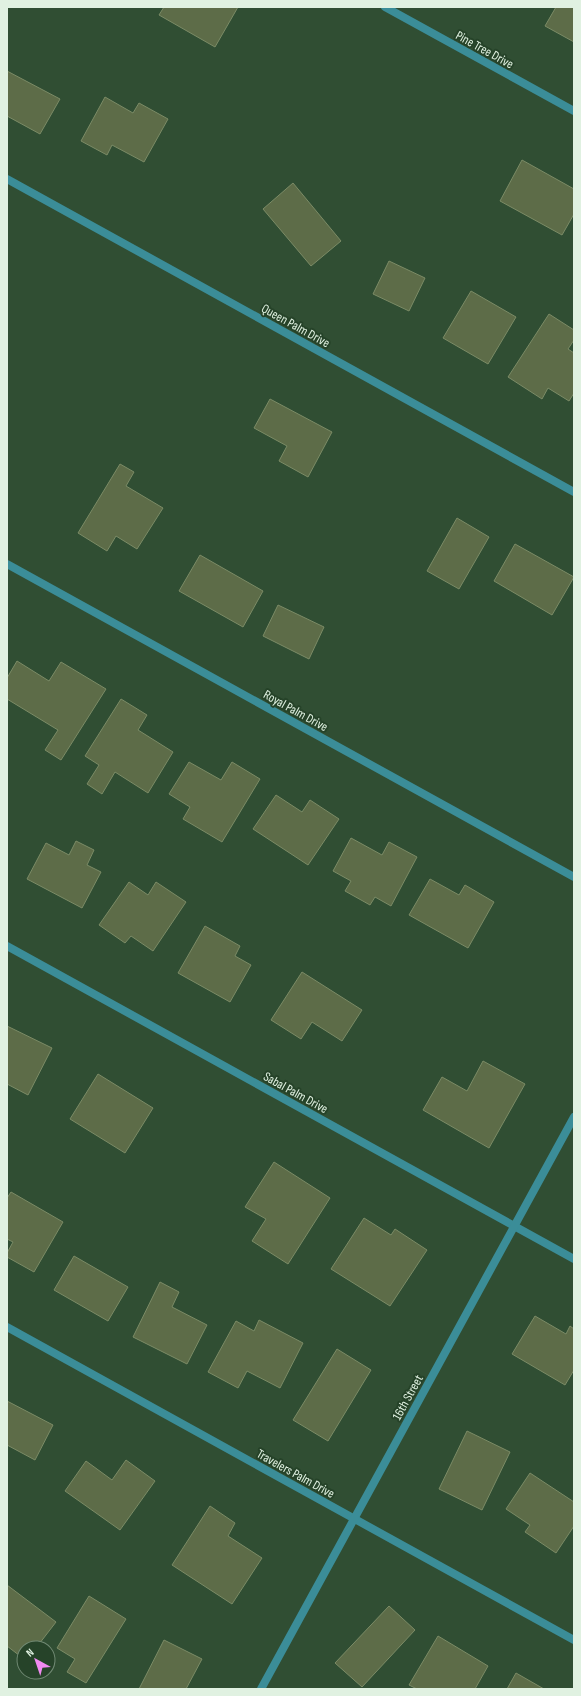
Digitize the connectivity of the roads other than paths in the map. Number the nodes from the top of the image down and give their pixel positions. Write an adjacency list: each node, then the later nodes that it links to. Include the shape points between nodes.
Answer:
1 (385, 7): 2 (street, Pine Tree Drive)
2 (574, 112)
3 (7, 179): 4 (street, Queen Palm Drive)
4 (574, 492)
5 (7, 564): 6 (street, Royal Palm Drive)
6 (574, 877)
7 (7, 946): 9 (street, Sabal Palm Drive)
8 (574, 1118): 9 (street, 16th Street)
9 (514, 1226): 10 (street, Sabal Palm Drive); 12 (street, 16th Street)
10 (574, 1259)
11 (7, 1327): 12 (street, Travelers Palm Drive)
12 (354, 1519): 13 (street, Travelers Palm Drive); 14 (street, 16th Street)
13 (574, 1640)
14 (261, 1689)

